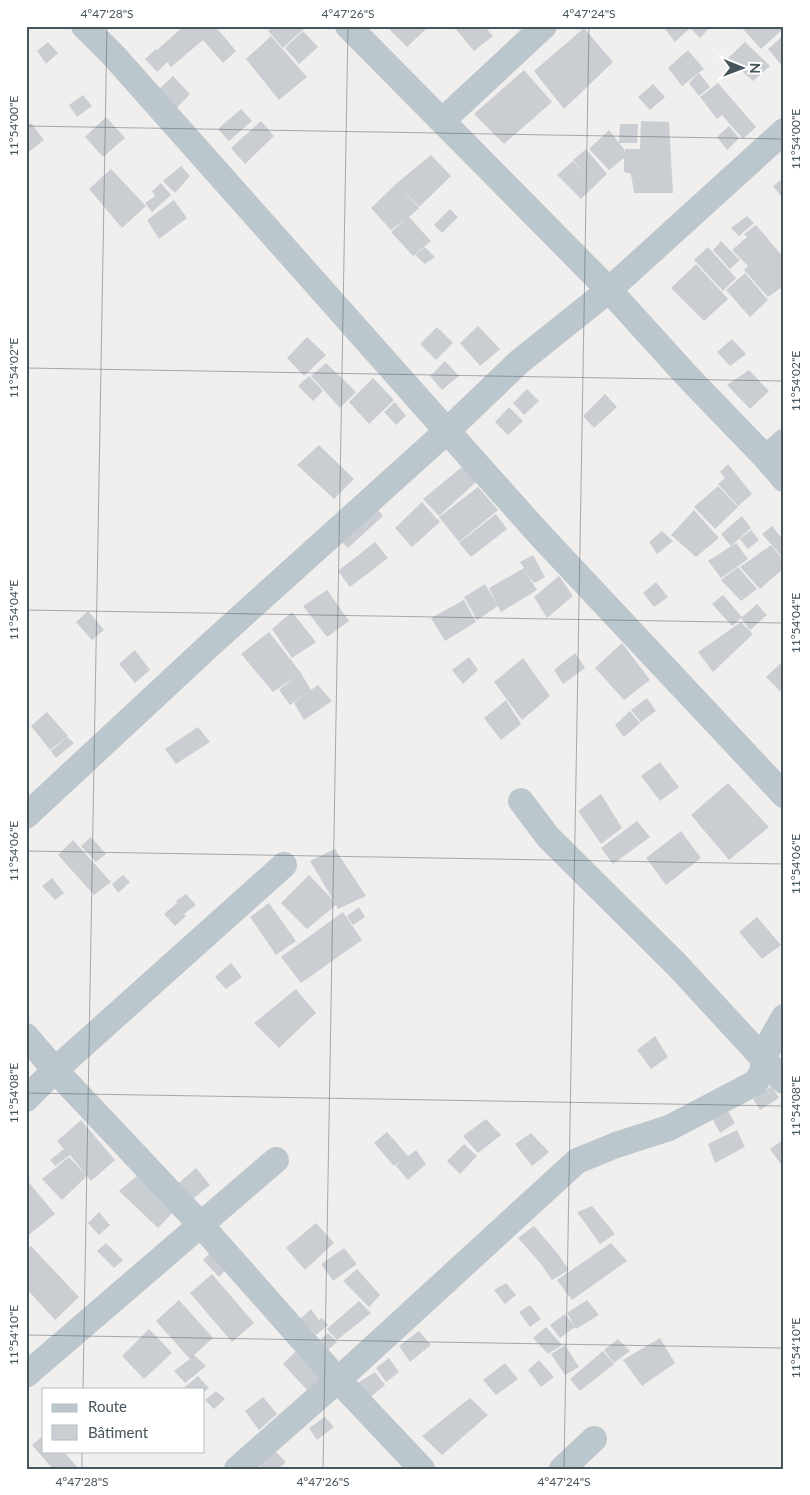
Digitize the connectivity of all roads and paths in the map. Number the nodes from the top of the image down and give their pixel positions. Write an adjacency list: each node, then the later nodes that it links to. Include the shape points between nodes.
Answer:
1 (84, 26): 7 (street)
2 (348, 26): 4 (street)
3 (544, 26): 4 (street)
4 (442, 121): 6 (street)
5 (784, 130): 6 (street)
6 (609, 290): 7 (street, via 519,362); 8 (street, via 687,376)
7 (446, 432): 10 (street); 12 (street)
8 (775, 450): 9 (street)
9 (784, 479)
10 (784, 795)
11 (521, 801): 16 (street, via 548,838 678,965)
12 (26, 816)
13 (284, 866): 17 (street)
14 (784, 1017): 16 (street)
15 (26, 1036): 17 (street)
16 (764, 1060): 18 (street); 23 (street, via 762,1073 755,1083 669,1128 577,1161)
17 (56, 1070): 19 (street); 21 (street)
18 (784, 1081)
19 (26, 1099)
20 (276, 1160): 21 (street)
21 (201, 1225): 22 (street); 23 (street)
22 (26, 1375)
23 (338, 1380): 25 (street); 26 (street)
24 (594, 1440): 27 (street)
25 (237, 1469)
26 (422, 1469)
27 (562, 1469)

